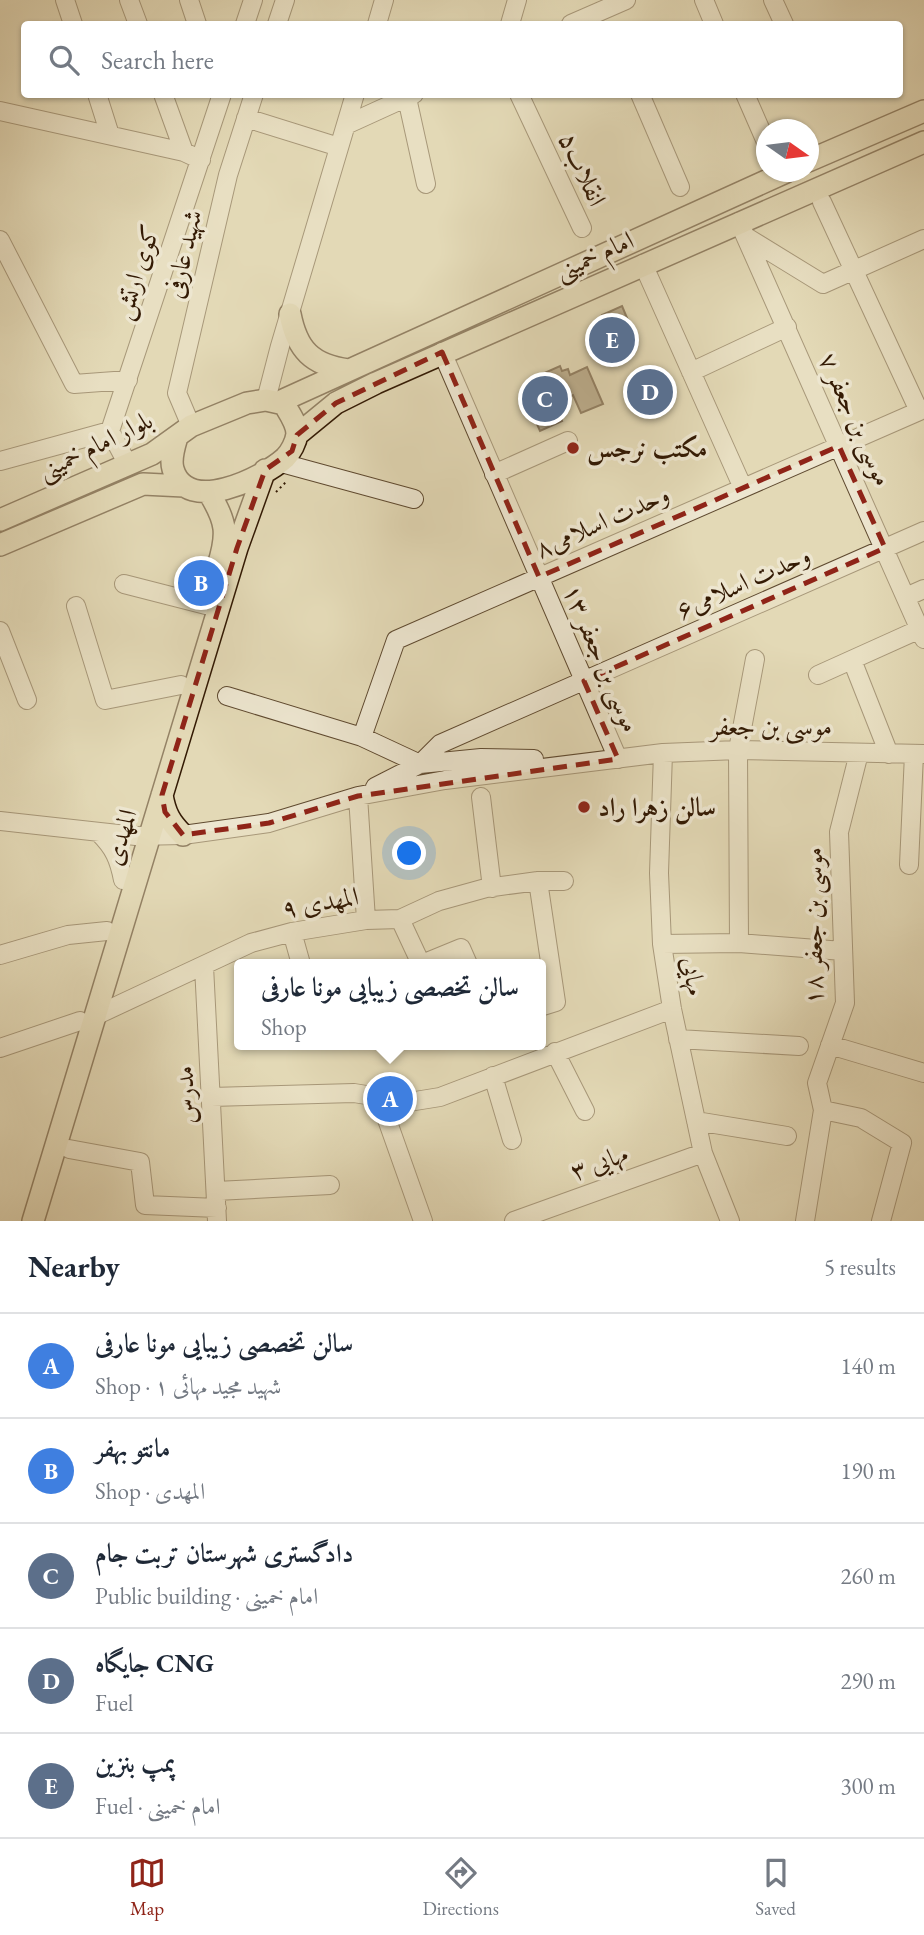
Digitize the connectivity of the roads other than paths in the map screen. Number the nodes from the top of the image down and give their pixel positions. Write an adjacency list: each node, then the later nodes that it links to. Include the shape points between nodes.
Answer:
1 (65, 0): 12 (street)
2 (129, 0): 13 (street)
3 (189, 0): 14 (street)
4 (253, 0): 15 (street)
5 (285, 0): 16 (street)
6 (384, 0): 17 (street)
7 (517, 0): 18 (street)
8 (626, 0): 11 (street)
9 (704, 0): 20 (street)
10 (773, 0): 21 (street)
11 (606, 18): 19 (street)
12 (72, 21)
13 (137, 21)
14 (196, 21)
15 (246, 21)
16 (278, 21)
17 (378, 21)
18 (511, 21)
19 (588, 21)
20 (714, 21)
21 (783, 21)
22 (98, 98): 37 (street)
23 (164, 98): 41 (street)
24 (221, 98): 43 (street, کوی ارتش)
25 (253, 98): 34 (street, شهید عارفی)
26 (354, 98): 36 (street)
27 (407, 98): 36 (street)
28 (411, 98): 47 (street)
29 (521, 98): 51 (street, انقلاب۵)
30 (642, 98): 48 (street)
31 (747, 98): 35 (street)
32 (0, 111): 37 (street)
33 (924, 111): 40 (main road)
34 (246, 118): 39 (street); 67 (street, شهید عارفی, via 228,175 177,393)
35 (756, 119)
36 (346, 125): 39 (street)
37 (110, 135): 41 (street)
38 (924, 142): 44 (main road, امام خمینی)
39 (339, 147): 57 (street)
40 (831, 151): 42 (main road); 44 (main road, via 831,167)
41 (184, 152): 43 (street)
42 (819, 156)
43 (201, 160): 62 (street, کوی ارتش)
44 (843, 177): 49 (main road, امام خمینی)
45 (764, 182): 60 (main road, امام خمینی)
46 (803, 182): 49 (main road)
47 (426, 184)
48 (680, 187)
49 (801, 195): 52 (main road, امام خمینی)
50 (822, 202): 56 (street)
51 (582, 228)
52 (743, 230): 55 (main road, امام خمینی); 56 (street, via 823,284); 58 (street, موسی بن جعفر ۷)
53 (924, 239): 56 (street)
54 (0, 240): 62 (street, via 75,384)
55 (643, 264): 59 (main road, امام خمینی); 61 (street)
56 (854, 270): 65 (street)
57 (290, 314): 60 (main road, via 293,332 314,360 330,368); 64 (street)
58 (786, 327): 61 (street); 70 (street, موسی بن جعفر ۷)
59 (442, 352): 63 (main road, امام خمینی); 74 (street, موسی بن جعفر ۱۳)
60 (357, 366): 63 (main road, via 364,381); 64 (main road, امام خمینی)
61 (691, 372): 77 (street)
62 (128, 380): 66 (street, کوی ارتش)
63 (376, 383): 68 (main road, امام خمینی, via 336,403)
64 (272, 401): 67 (main road, بلوار امام خمینی, via 247,403); 68 (main road, via 284,404)
65 (922, 410): 70 (street, وحدت اسلامی۸)
66 (110, 431): 71 (street); 72 (street)
67 (184, 432): 72 (main road, بلوار امام خمینی, via 152,454); 76 (main road, via 172,467)
68 (297, 435): 73 (main road, المهدی, via 292,451)
69 (568, 441): 74 (street)
70 (839, 446): 77 (street, وحدت اسلامی۸); 84 (street, موسی بن جعفر ۷)
71 (0, 461)
72 (127, 463): 75 (main road, بلوار امام خمینی)
73 (272, 466): 78 (main road); 79 (street); 108 (main road, المهدی, via 237,548)
74 (494, 474): 85 (street, موسی بن جعفر ۱۳)
75 (87, 482): 80 (main road, via 100,487); 81 (main road, بلوار امام خمینی)
76 (184, 486): 78 (main road, بلوار امام خمینی); 80 (main road, بلوار امام خمینی, via 143,484)
77 (743, 488): 85 (street, وحدت اسلامی۸)
78 (209, 493): 89 (main road, المهدی, via 223,514 224,544)
79 (414, 499)
80 (94, 505): 83 (main road, بلوار امام خمینی)
81 (0, 520)
82 (924, 531): 84 (street, وحدت اسلامی۶)
83 (0, 545)
84 (884, 548): 88 (street, موسی بن جعفر ۷); 96 (street, وحدت اسلامی۶)
85 (539, 577): 96 (street, موسی بن جعفر ۱۳); 100 (street, وحدت اسلامی۸, via 396,640)
86 (124, 584): 89 (street)
87 (924, 589): 88 (street)
88 (906, 597): 92 (street, موسی بن جعفر ۷)
89 (206, 605): 97 (main road, المهدی)
90 (76, 606): 97 (street, via 105,700)
91 (0, 631): 99 (street)
92 (922, 634): 94 (street)
93 (755, 659): 101 (street)
94 (852, 660): 95 (street); 104 (street)
95 (818, 675)
96 (584, 681): 106 (street, موسی بن جعفر ۱۳); 107 (street, وحدت اسلامی۶, via 440,744)
97 (181, 685): 114 (main road, المهدی)
98 (227, 696): 100 (street)
99 (27, 700)
100 (362, 737): 107 (street)
101 (738, 750): 102 (street, موسی بن جعفر); 103 (street, موسی بن جعفر); 124 (street)
102 (663, 752): 106 (street, موسی بن جعفر); 125 (street, مهایی)
103 (859, 753): 104 (street, موسی بن جعفر); 126 (street, موسی بن جعفر ۱۸, via 839,831)
104 (889, 754): 105 (street, موسی بن جعفر)
105 (919, 754): 115 (street)
106 (618, 759): 107 (street, موسی بن جعفر, via 481,758); 109 (street, موسی بن جعفر, via 480,775)
107 (419, 764): 109 (street, موسی بن جعفر)
108 (162, 795): 113 (main road, via 170,823); 114 (main road, المهدی)
109 (358, 796): 113 (street, موسی بن جعفر, via 269,823); 121 (street)
110 (481, 797): 119 (street)
111 (0, 821): 112 (street, موسی بن جعفر)
112 (99, 832): 114 (street, موسی بن جعفر); 116 (street, via 112,846)
113 (183, 835): 114 (street, موسی بن جعفر)
114 (143, 836): 116 (main road, المهدی); 135 (main road, المهدی)
115 (909, 864)
116 (123, 880): 122 (main road, المهدی)
117 (538, 881): 118 (street, المهدی ۹); 119 (street, المهدی ۹); 133 (street, via 556,1002)
118 (564, 881)
119 (492, 888): 120 (street, المهدی ۹, via 439,901)
120 (400, 919): 121 (street, المهدی ۹); 129 (street)
121 (366, 920): 123 (street, المهدی ۹)
122 (107, 932): 127 (street, via 68,935); 135 (main road, المهدی)
123 (292, 932): 128 (street); 132 (street, المهدی ۹, via 251,943)
124 (739, 943): 125 (street); 126 (street)
125 (662, 944): 134 (street, مهایی)
126 (843, 951): 137 (street, موسی بن جعفر ۱۸, via 845,1003)
127 (0, 955)
128 (300, 959)
129 (419, 959)
130 (434, 959): 131 (street, via 461,948)
131 (466, 959)
132 (204, 965): 135 (street, المهدی ۹); 144 (street, مدرس)
133 (546, 1005)
134 (672, 1009): 136 (street, مهایی); 140 (street)
135 (88, 1018): 139 (street, المهدی ۹); 156 (main road, المهدی)
136 (678, 1040): 138 (street); 148 (street, مهایی)
137 (830, 1045): 142 (street); 146 (street, موسی بن جعفر ۱۸, via 817,1083)
138 (799, 1046)
139 (0, 1048)
140 (555, 1052): 141 (street); 147 (street)
141 (531, 1053): 143 (street)
142 (924, 1073)
143 (493, 1076): 145 (street, via 440,1097 409,1102); 150 (street)
144 (211, 1097): 145 (street, via 354,1093); 155 (street, مدرس)
145 (379, 1097): 158 (street)
146 (823, 1110): 161 (street, موسی بن جعفر ۱۸); 162 (street, via 861,1118 902,1143)
147 (584, 1111)
148 (696, 1121): 149 (street); 152 (street, مهایی)
149 (787, 1136)
150 (512, 1140)
151 (69, 1149): 155 (street, via 140,1162 145,1205)
152 (703, 1153): 154 (street, مهایی); 157 (street, مهایی ۳)
153 (330, 1185): 155 (street)
154 (723, 1200): 159 (street); 160 (street)
155 (217, 1207)
156 (27, 1218)
157 (523, 1219)
158 (423, 1221)
159 (730, 1221)
160 (737, 1221)
161 (805, 1221)
162 (881, 1221)

